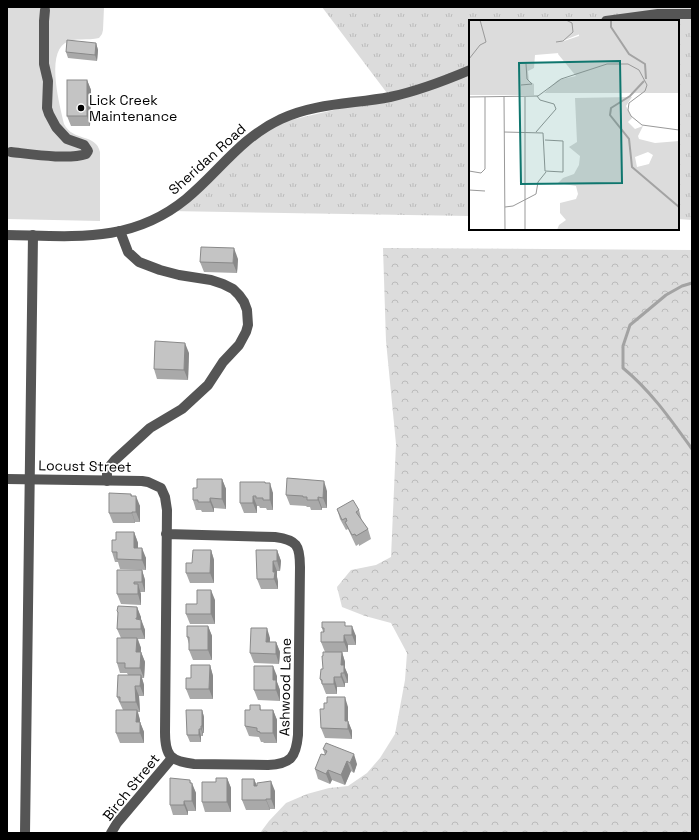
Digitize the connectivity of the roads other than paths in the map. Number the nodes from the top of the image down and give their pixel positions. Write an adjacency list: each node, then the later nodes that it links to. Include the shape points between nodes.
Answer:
1 (45, 10): 5 (street, via 44,64 48,81 47,108 56,127 67,139 88,150 86,154 78,156)
2 (692, 14): 3 (street, via 658,14)
3 (613, 20)
4 (469, 70): 6 (street, Sheridan Road, via 412,92 322,106 280,120 241,145 186,199 169,211)
5 (11, 152)
6 (120, 232): 8 (street, Sheridan Road); 11 (street, via 128,252 140,262 179,275 211,280 233,289 244,302 248,325 244,338 223,362 208,385 182,409 150,428 115,460 107,472)
7 (7, 235): 8 (street, Sheridan Road)
8 (33, 235): 10 (street)
9 (7, 479): 10 (street, Locust Street)
10 (30, 479): 11 (street, Locust Street); 14 (street)
11 (106, 480): 12 (street, Locust Street, via 148,482 160,488 166,504)
12 (166, 534): 13 (street, via 165,732 166,746); 13 (street, Ashwood Lane, via 283,538 296,544 300,553 298,744 291,760 283,764 268,765 194,764)
13 (172, 758): 15 (street, Birch Street)
14 (25, 833)
15 (111, 833)

